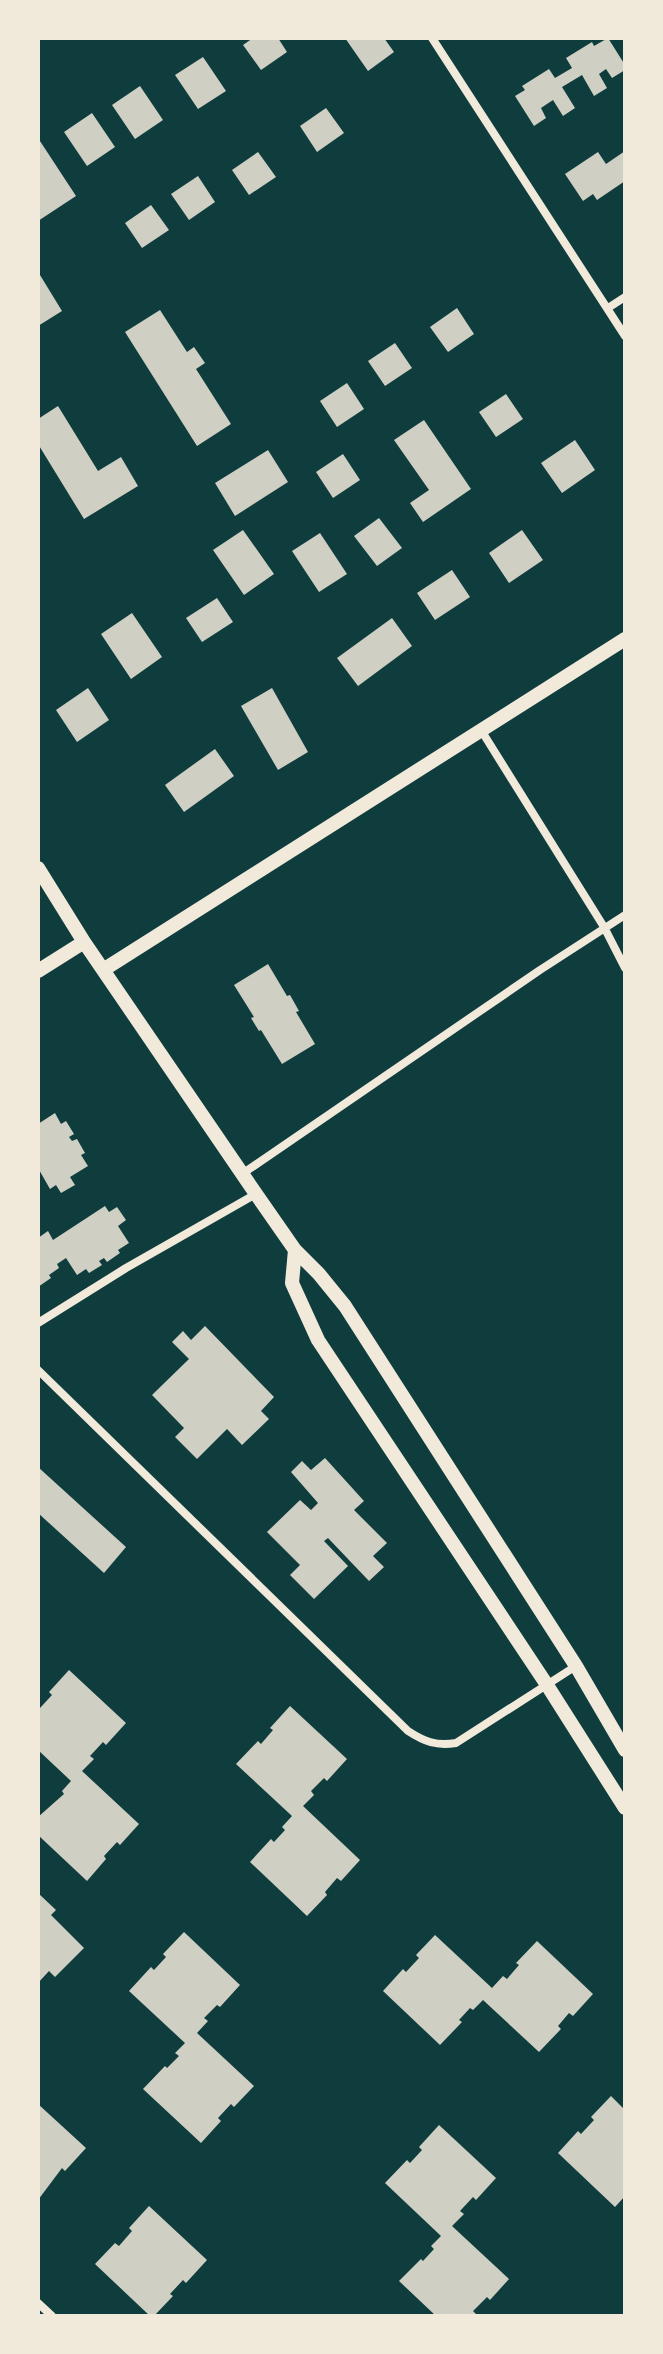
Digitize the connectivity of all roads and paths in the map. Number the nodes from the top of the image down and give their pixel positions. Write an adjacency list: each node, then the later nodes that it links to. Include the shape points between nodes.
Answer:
1 (432, 38): 3 (street)
2 (625, 297): 3 (street)
3 (608, 308): 4 (street)
4 (625, 336)
5 (625, 639): 6 (street)
6 (481, 730): 9 (street); 12 (street)
7 (38, 868): 10 (street)
8 (625, 915): 9 (street)
9 (604, 927): 11 (street); 14 (street)
10 (84, 942): 12 (street); 13 (street)
11 (625, 968)
12 (103, 970): 14 (street)
13 (38, 971)
14 (242, 1174): 15 (street)
15 (256, 1194): 16 (street); 17 (street)
16 (295, 1250): 19 (street, via 345,1306); 20 (street, via 292,1283 318,1340)
17 (38, 1323)
18 (38, 1370): 20 (street, via 425,1742 456,1743)
19 (576, 1666): 20 (street); 21 (street)
20 (547, 1685): 22 (street)
21 (625, 1750)
22 (625, 1808)
23 (38, 2303): 24 (street)
24 (52, 2316)

